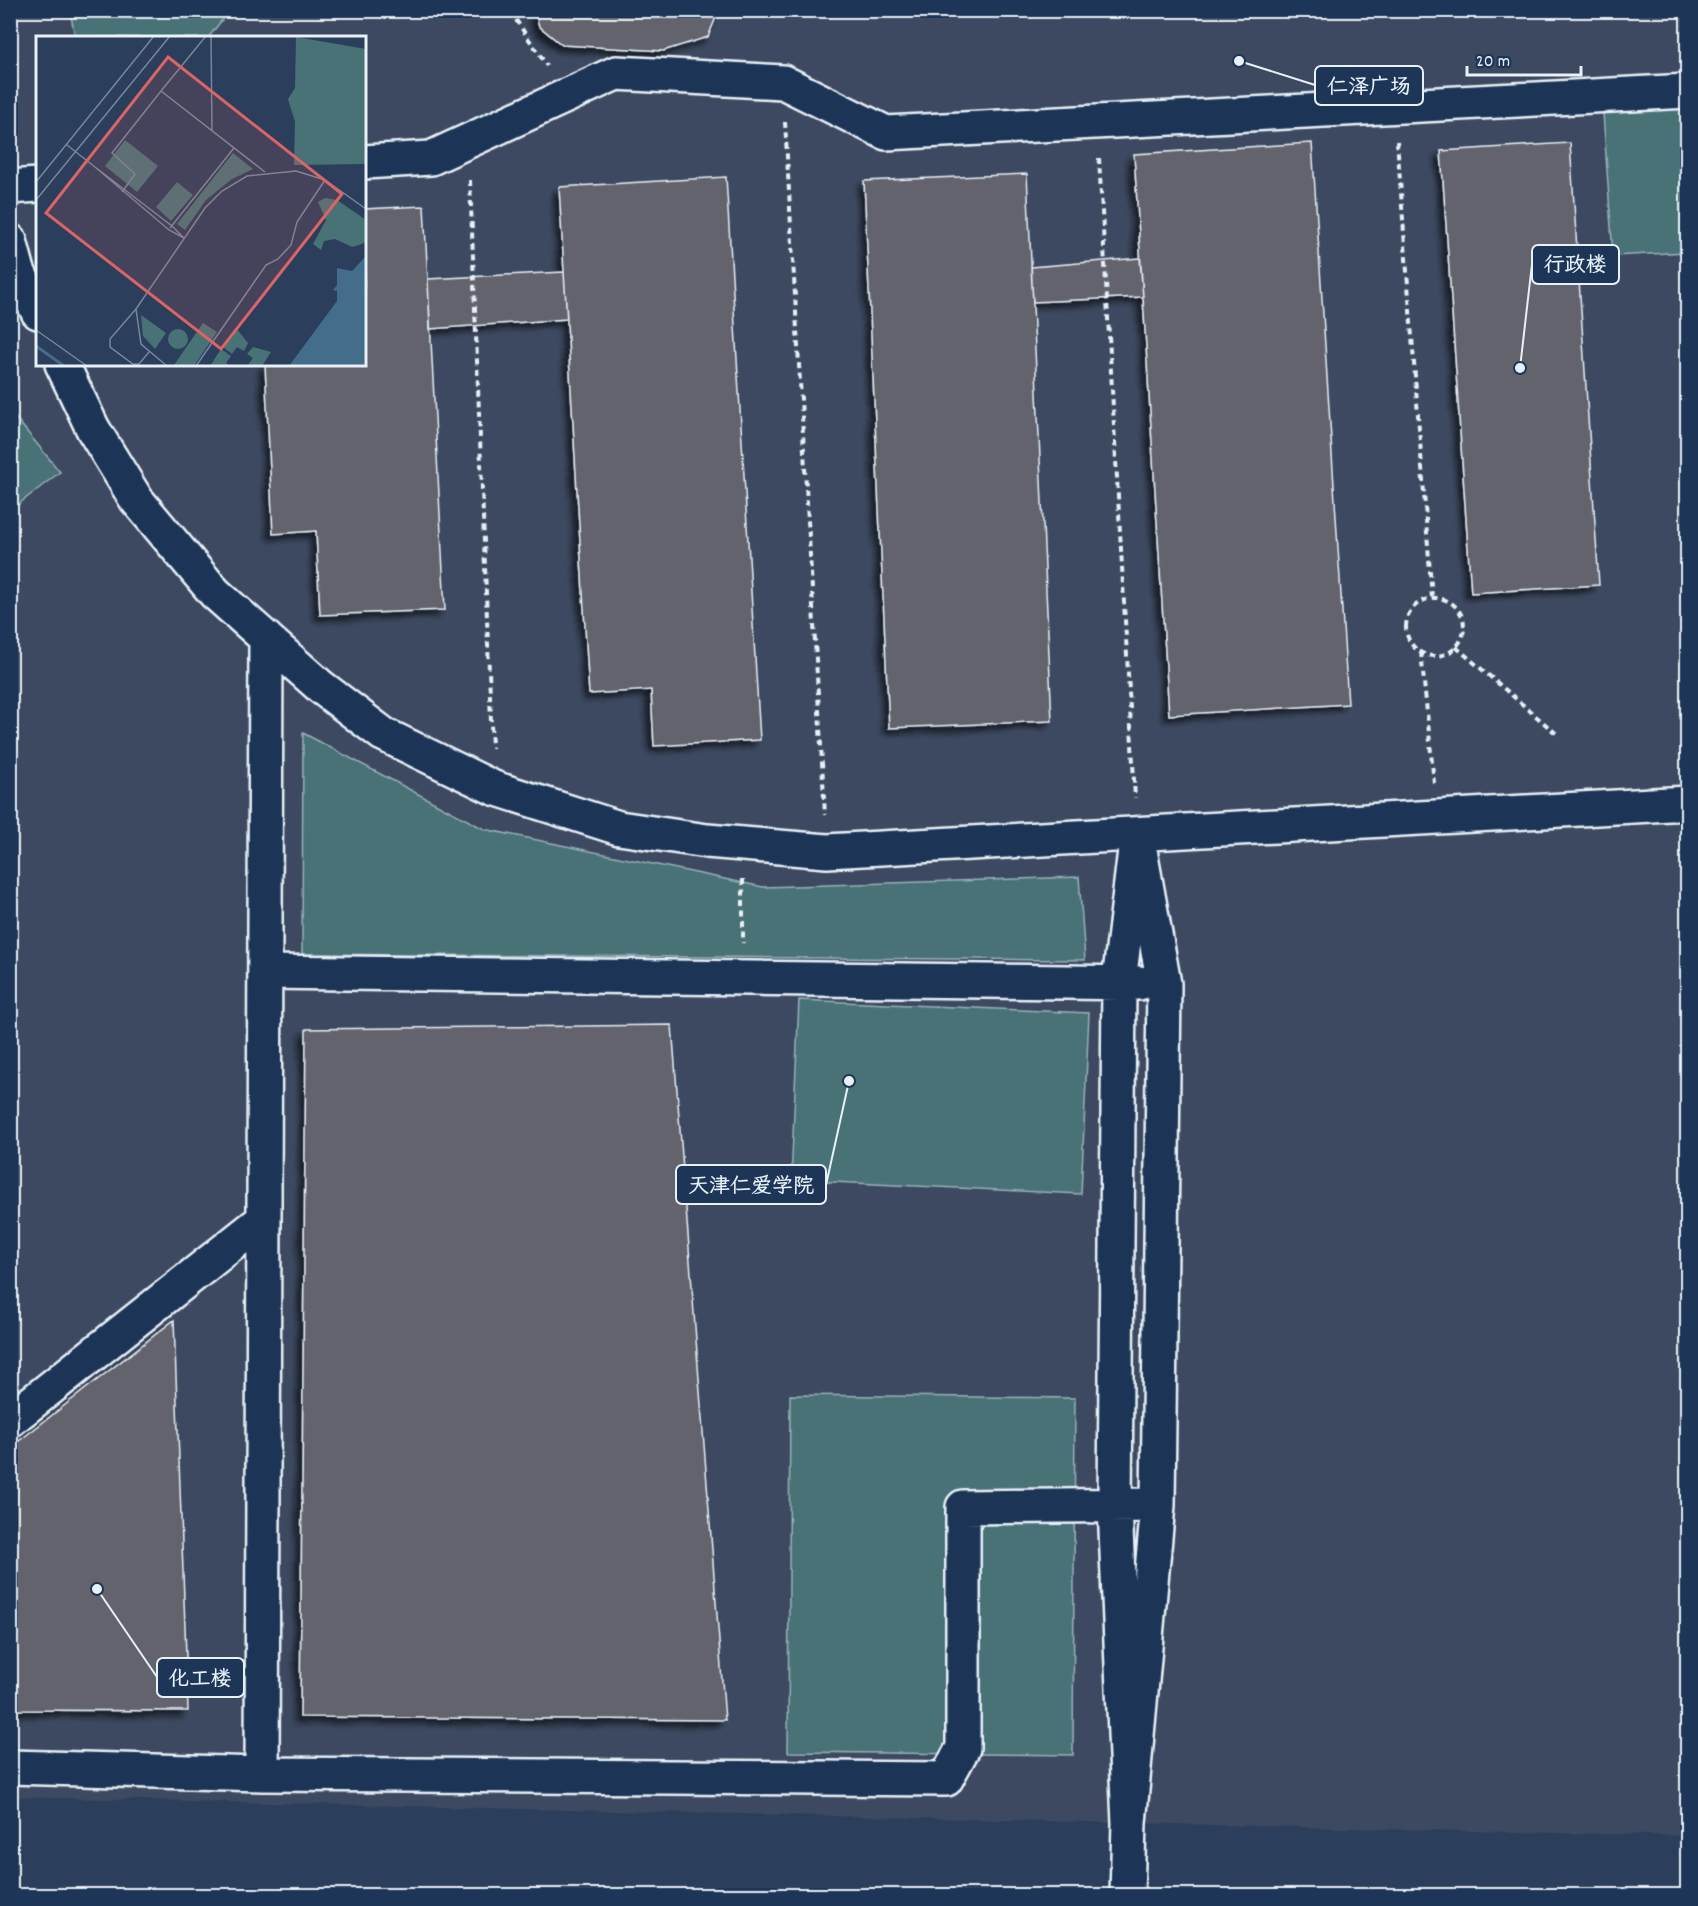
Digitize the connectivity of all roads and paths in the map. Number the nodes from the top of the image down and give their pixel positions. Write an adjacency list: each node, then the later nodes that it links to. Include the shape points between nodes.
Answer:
1 (514, 10): 4 (path, via 514,17)
2 (783, 82): 4 (street, via 616,73); 6 (street, via 886,133); 24 (path)
3 (1688, 91): 5 (street)
4 (567, 96): 7 (street)
5 (1394, 106): 6 (street); 14 (path)
6 (1096, 122): 22 (path)
7 (468, 141): 8 (street, via 430,158); 19 (path)
8 (366, 162)
9 (36, 185): 10 (street)
10 (10, 187)
11 (10, 241): 12 (street, via 18,271)
12 (36, 308)
13 (63, 366): 15 (street, via 93,429 136,499 215,593)
14 (1432, 598): 16 (path, via 1451,603 1463,618); 17 (path, via 1416,605 1406,621 1408,639)
15 (266, 638): 19 (street, via 383,735); 25 (street)
16 (1456, 647): 17 (path, via 1439,656); 18 (path)
17 (1421, 652): 21 (path)
18 (1559, 736)
19 (494, 788): 23 (street, via 619,828)
20 (1688, 802): 21 (street)
21 (1437, 817): 22 (street)
22 (1137, 834): 24 (street); 27 (street); 28 (street)
23 (743, 844): 24 (street); 26 (path)
24 (827, 851)
25 (265, 972): 26 (street); 29 (street)
26 (744, 980): 27 (street)
27 (1119, 982): 28 (street); 32 (street)
28 (1164, 984): 31 (street)
29 (264, 1220): 30 (street); 34 (street)
30 (10, 1420)
31 (1158, 1505): 32 (street); 35 (street)
32 (1115, 1507): 34 (street, via 963,1507 963,1748 946,1779); 35 (street)
33 (10, 1767): 34 (street)
34 (262, 1774)
35 (1129, 1823): 36 (street)
36 (1127, 1896)

